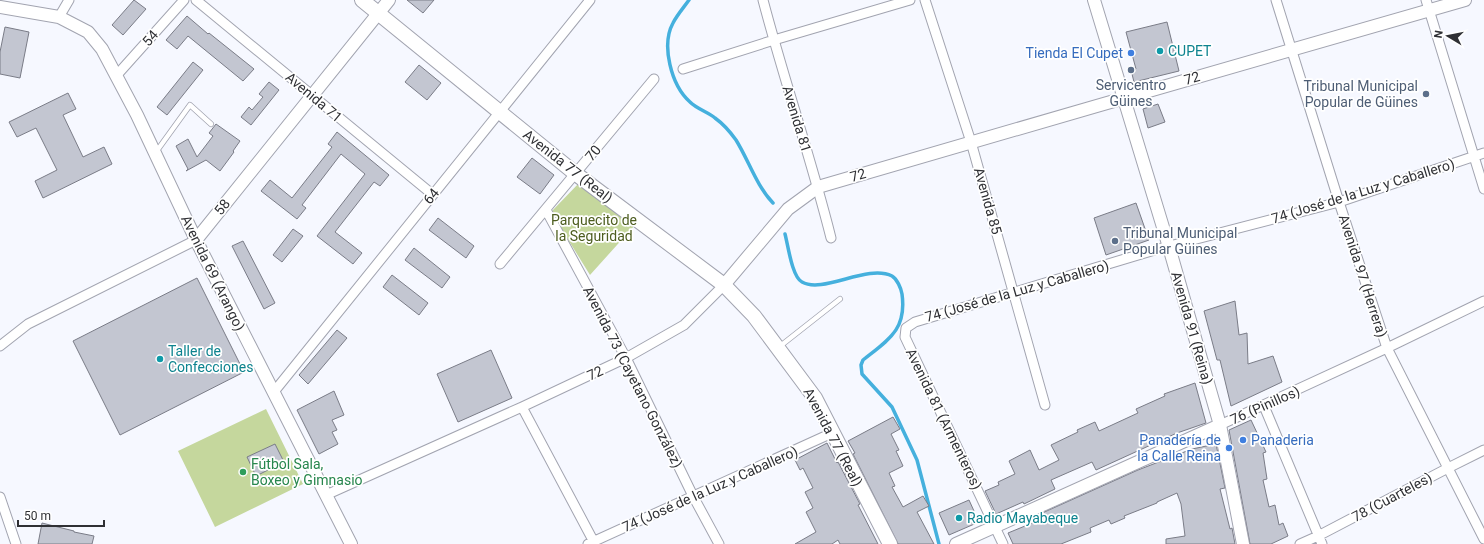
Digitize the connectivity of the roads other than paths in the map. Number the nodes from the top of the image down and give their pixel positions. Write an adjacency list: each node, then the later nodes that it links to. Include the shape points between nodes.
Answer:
1 (69, 0): 16 (street)
2 (184, 0): 20 (street, 54)
3 (196, 0): 22 (street, Avenida 71)
4 (362, 0): 15 (main road, Avenida 77 (Real))
5 (389, 0): 15 (street, 58)
6 (590, 0): 24 (street, 64)
7 (763, 0): 17 (street, Avenida 81)
8 (910, 0): 17 (street)
9 (925, 0): 26 (street, Avenida 85)
10 (1094, 0): 23 (street, Avenida 91 (Reina))
11 (1276, 0): 18 (street, Avenida 97 (Herrera))
12 (1465, 0): 13 (street, 72)
13 (1427, 5): 18 (street, 72); 29 (street)
14 (0, 7): 16 (street, Avenida 69 (Arango))
15 (377, 13): 22 (street, 58); 24 (main road, Avenida 77 (Real))
16 (59, 18): 20 (street, Avenida 69 (Arango), via 88,32 102,48)
17 (774, 40): 19 (street); 31 (street, Avenida 81)
18 (1292, 50): 23 (street, 72); 34 (street, Avenida 97 (Herrera))
19 (683, 69)
20 (116, 76): 27 (street, Avenida 69 (Arango))
21 (654, 79): 30 (street, 70)
22 (312, 94): 33 (street, Avenida 71); 37 (street, 58)
23 (1124, 98): 26 (street, 72); 38 (street, Avenida 91 (Reina))
24 (499, 112): 30 (main road, Avenida 77 (Real)); 33 (street, 64)
25 (212, 124): 27 (lane, via 190,105)
26 (971, 142): 31 (street, 72); 41 (street, Avenida 85)
27 (155, 153): 37 (street, Avenida 69 (Arango))
28 (1484, 153): 29 (street, 74 (José de la Luz y Caballero))
29 (1473, 157): 32 (street); 34 (street, 74 (José de la Luz y Caballero))
30 (576, 174): 35 (street, 70); 40 (main road, Avenida 77 (Real))
31 (818, 187): 36 (street, Avenida 81); 40 (street, 72, via 788,209)
32 (1484, 189)
33 (432, 194): 49 (street, 64)
34 (1338, 202): 38 (street, 74 (José de la Luz y Caballero)); 47 (street, Avenida 97 (Herrera))
35 (546, 210): 39 (street, 70); 48 (street, Avenida 73 (Cayetano González))
36 (831, 238)
37 (196, 240): 45 (street, 58, via 28,324); 49 (street, Avenida 69 (Arango))
38 (1169, 247): 41 (street, 74 (José de la Luz y Caballero)); 53 (street, Avenida 91 (Reina))
39 (500, 264)
40 (724, 285): 46 (main road, Avenida 77 (Real), via 754,316); 48 (street, 72, via 684,325)
41 (1014, 292): 44 (street, 74 (José de la Luz y Caballero), via 915,322 906,328); 50 (street, Avenida 85)
42 (840, 299): 46 (lane)
43 (1484, 302): 47 (street, 76 (Pinillos))
44 (905, 337): 60 (street, Avenida 81 (Armenteros))
45 (0, 346)
46 (778, 348): 54 (main road, Avenida 77 (Real), via 815,398)
47 (1387, 348): 51 (street, 76 (Pinillos)); 56 (street, Avenida 97 (Herrera))
48 (626, 358): 52 (street, 72); 58 (street, Avenida 73 (Cayetano González))
49 (273, 393): 57 (street, Avenida 69 (Arango))
50 (1045, 405)
51 (1264, 406): 53 (street, 76 (Pinillos)); 62 (street)
52 (522, 407): 57 (street, 72); 63 (street)
53 (1220, 425): 60 (street, 76 (Pinillos)); 70 (street, Avenida 91 (Reina))
54 (832, 433): 58 (street, 74 (José de la Luz y Caballero)); 67 (main road, Avenida 77 (Real))
55 (1484, 450): 56 (street, 78 (Cuarteles))
56 (1448, 468): 61 (street, Avenida 97 (Herrera)); 62 (street, 78 (Cuarteles))
57 (326, 495): 65 (street, Avenida 69 (Arango))
58 (694, 496): 63 (street, 74 (José de la Luz y Caballero)); 66 (street, Avenida 73 (Cayetano González))
59 (0, 497): 64 (street)
60 (995, 526): 68 (street, 76 (Pinillos)); 69 (street, Avenida 81 (Armenteros))
61 (1484, 539)
62 (1320, 540): 71 (street, 78 (Cuarteles))
63 (592, 543)
64 (16, 544)
65 (351, 544)
66 (719, 544)
67 (890, 544)
68 (956, 544)
69 (1003, 544)
70 (1243, 544)
71 (1300, 544)

